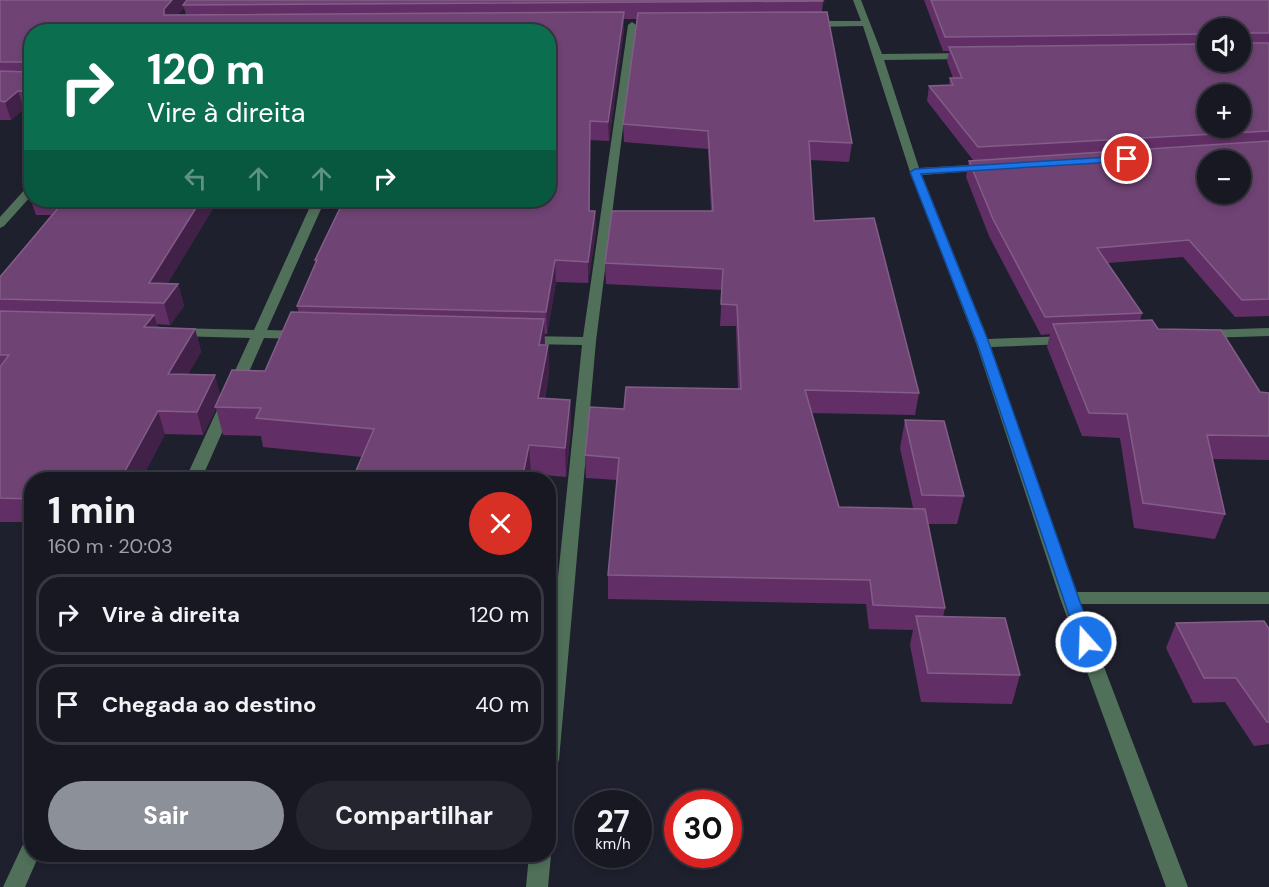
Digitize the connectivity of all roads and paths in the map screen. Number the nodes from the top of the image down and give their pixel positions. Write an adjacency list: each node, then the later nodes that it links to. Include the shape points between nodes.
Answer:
1 (857, 0): 2 (street)
2 (867, 23): 3 (street); 6 (street)
3 (796, 24)
4 (632, 25): 21 (street)
5 (984, 56): 6 (street)
6 (879, 57): 8 (street)
7 (997, 167): 8 (street)
8 (915, 172): 22 (street)
9 (24, 198): 11 (street)
10 (0, 206): 11 (street)
11 (16, 207): 13 (street)
12 (316, 207): 16 (street)
13 (0, 224)
14 (164, 332): 16 (street)
15 (1269, 332): 17 (street)
16 (257, 335): 18 (street); 23 (street)
17 (1186, 335)
18 (317, 336)
19 (1078, 339): 22 (street)
20 (506, 340): 21 (street)
21 (589, 341): 26 (street)
22 (983, 343): 24 (street)
23 (197, 472)
24 (1069, 598): 25 (street); 31 (street)
25 (1269, 598)
26 (556, 687)
27 (25, 862): 29 (street)
28 (539, 862): 30 (street)
29 (14, 887)
30 (537, 887)
31 (1177, 887)

